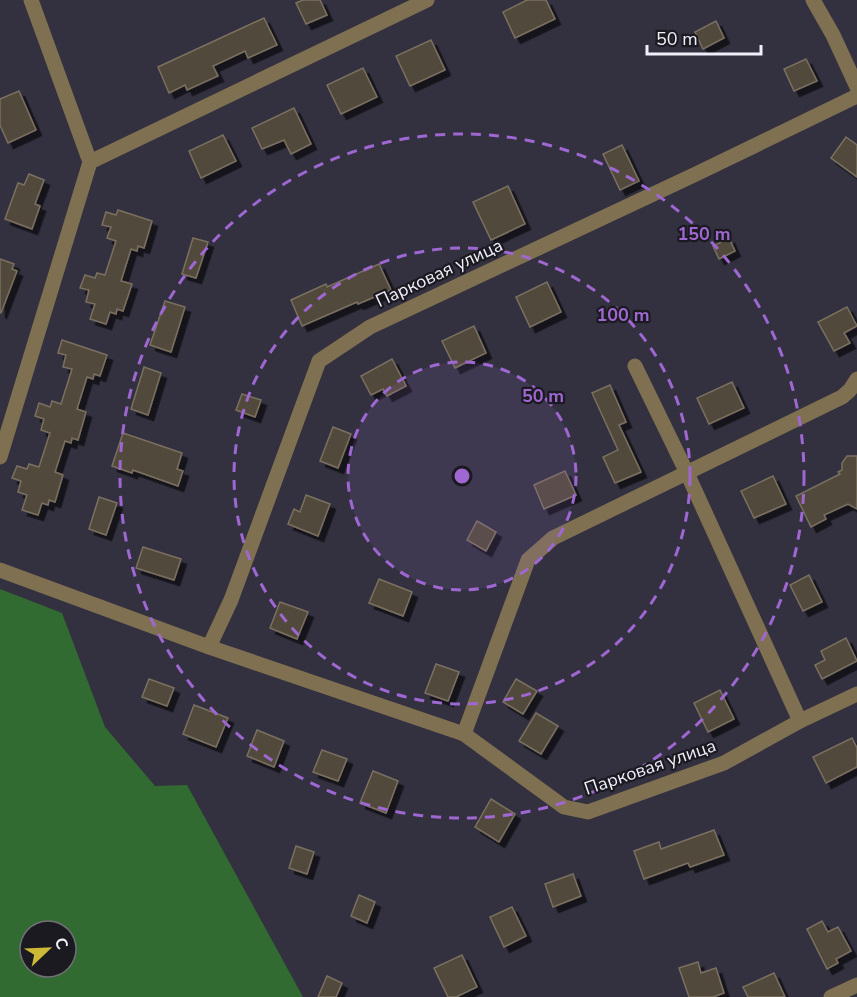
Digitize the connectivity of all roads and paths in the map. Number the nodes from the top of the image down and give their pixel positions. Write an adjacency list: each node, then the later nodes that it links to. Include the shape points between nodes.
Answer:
1 (31, 0): 6 (street)
2 (428, 0): 6 (street)
3 (813, 0): 4 (street)
4 (857, 87)
5 (857, 96): 12 (street, Парковая улица, via 370,327 319,361 231,600)
6 (90, 162): 9 (street)
7 (635, 366): 10 (street)
8 (857, 379): 10 (street, via 842,397)
9 (0, 457)
10 (687, 473): 14 (street); 15 (street, via 553,538 528,560)
11 (0, 570): 12 (street, Парковая улица)
12 (209, 647): 15 (street, Парковая улица)
13 (857, 694): 14 (street, Парковая улица)
14 (800, 722): 15 (street, Парковая улица, via 724,763 588,812 564,807)
15 (464, 734)
16 (857, 985): 17 (street)
17 (831, 997)

